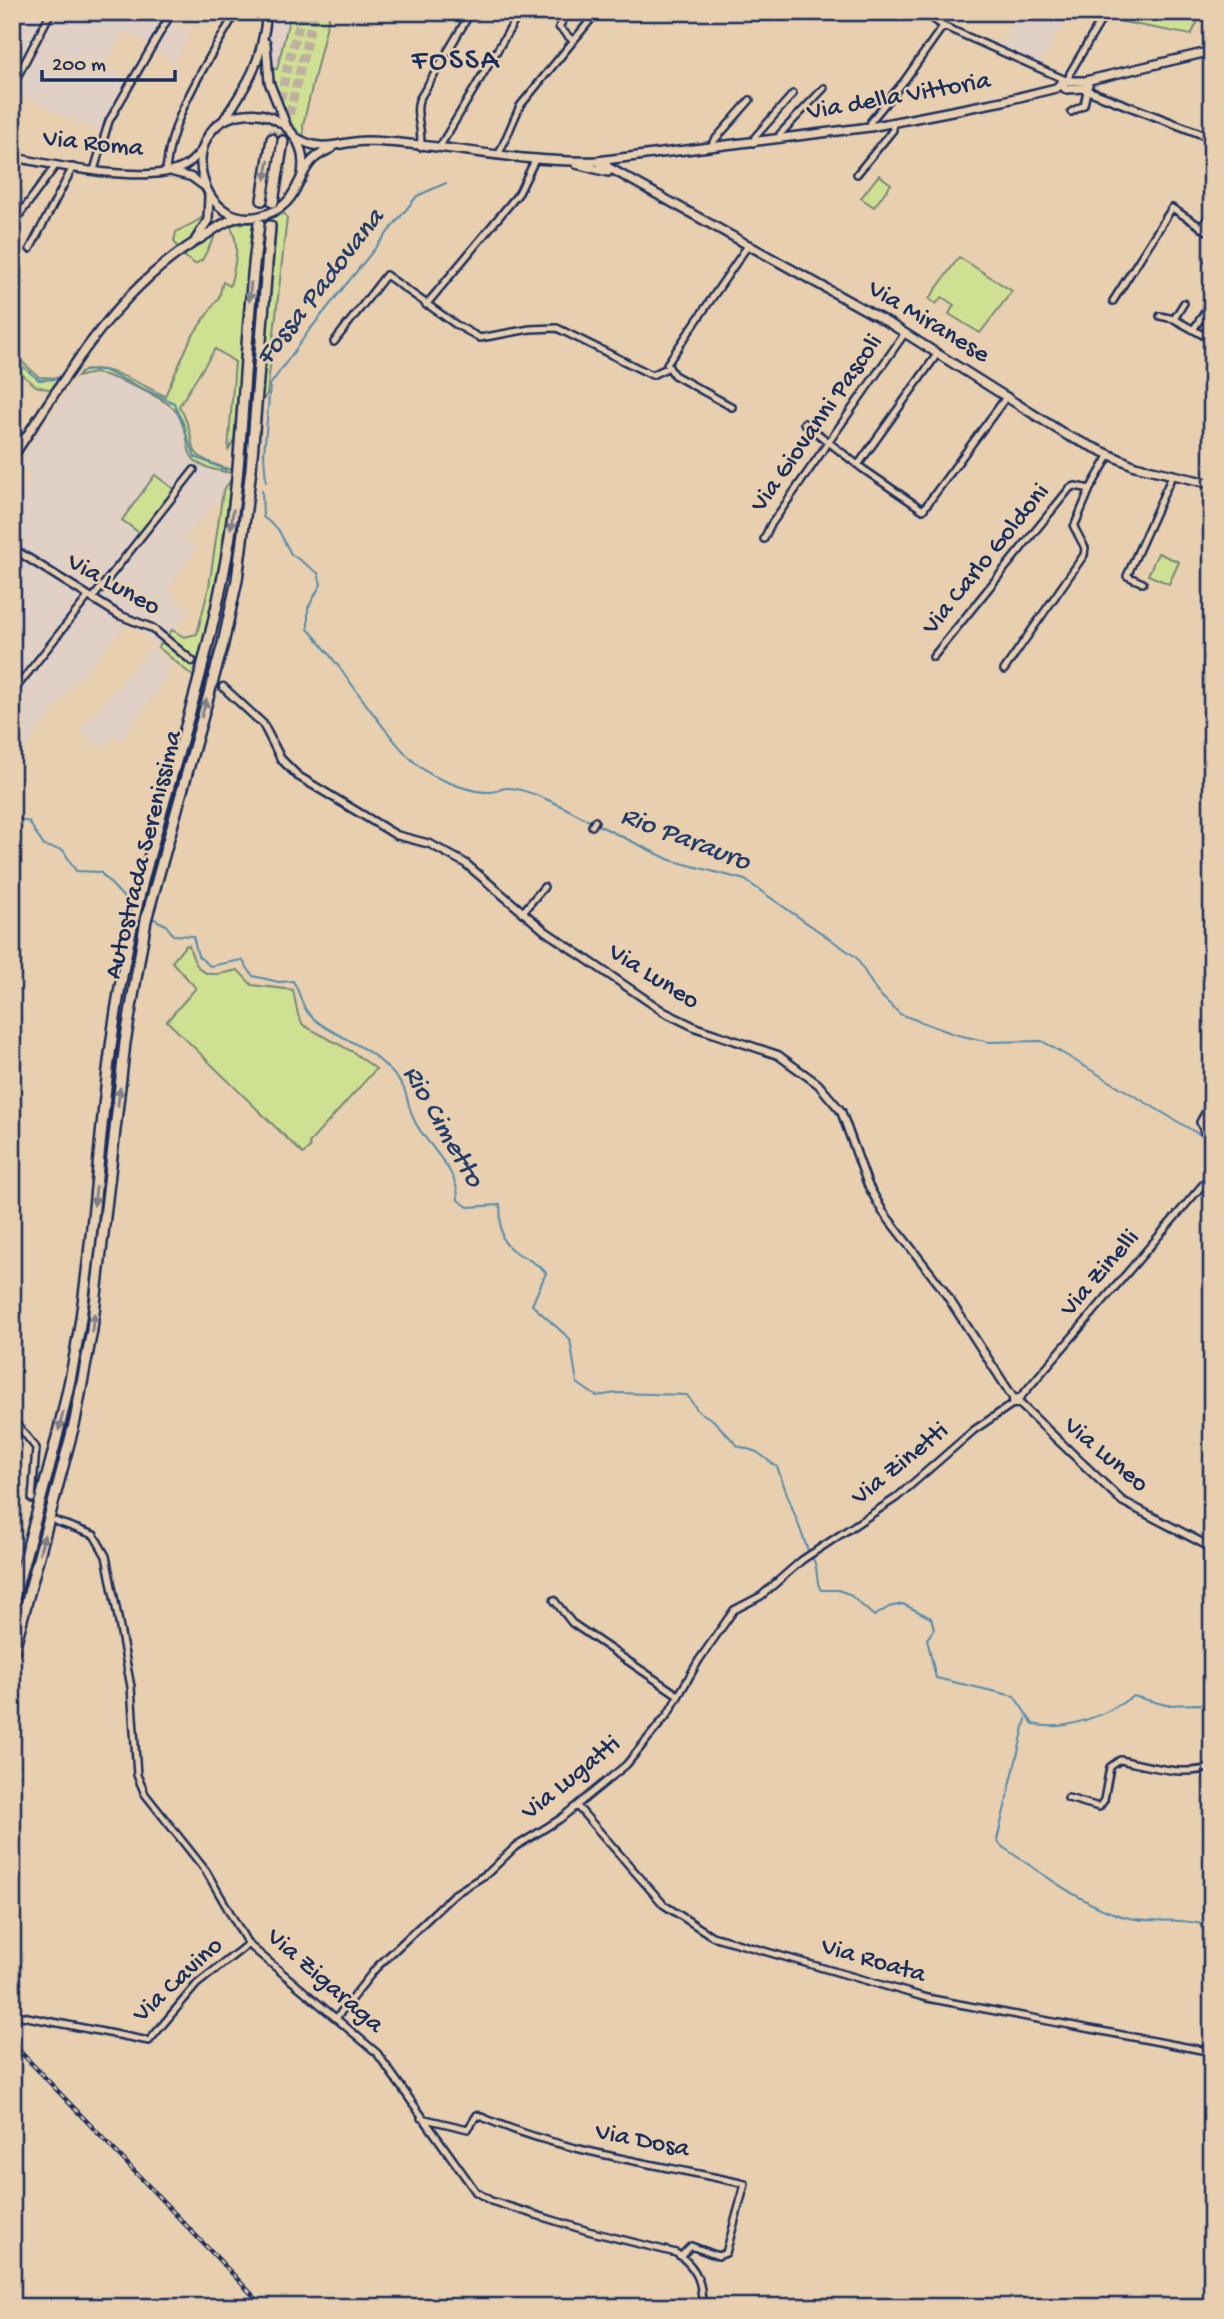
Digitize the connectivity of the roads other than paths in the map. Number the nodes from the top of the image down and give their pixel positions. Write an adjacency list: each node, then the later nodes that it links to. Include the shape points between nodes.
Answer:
1 (51, 12): 16 (street)
2 (172, 12): 45 (street, via 109,121)
3 (236, 12): 47 (street, via 185,107 168,151)
4 (267, 12): 11 (main road)
5 (471, 12): 33 (street, via 419,100)
6 (520, 12): 36 (street)
7 (568, 12): 13 (street, via 559,27)
8 (597, 12): 13 (street)
9 (923, 12): 12 (street)
10 (1106, 12): 15 (street)
11 (265, 25): 23 (main road, via 250,80); 25 (main road, via 269,82)
12 (943, 26): 15 (street); 24 (street)
13 (573, 41): 37 (street, via 520,106)
14 (1212, 51): 17 (main road, Via della Vittoria, via 1116,74)
15 (1062, 83): 17 (main road, Via della Vittoria); 22 (main road, Via della Vittoria, via 1024,96)
16 (12, 87)
17 (1087, 87): 21 (street, via 1084,105); 27 (street)
18 (824, 88): 29 (street, Via della Vittoria)
19 (793, 94): 31 (street, Via della Vittoria)
20 (750, 100): 34 (street, via 713,142)
21 (1071, 112)
22 (892, 123): 24 (main road, Via della Vittoria); 48 (street, via 893,130)
23 (220, 124): 25 (main road, via 239,115 257,114); 35 (main road)
24 (870, 127): 29 (main road, Via della Vittoria)
25 (288, 129): 26 (main road)
26 (295, 137): 32 (main road, via 314,147); 49 (main road, via 302,155)
27 (1212, 138)
28 (272, 139): 53 (highway, one-way to 53)
29 (780, 139): 31 (main road, Via della Vittoria)
30 (283, 141): 54 (highway)
31 (753, 143): 34 (main road, Via della Vittoria)
32 (336, 146): 33 (main road, via 365,141); 49 (main road, via 311,161)
33 (420, 146): 36 (main road)
34 (714, 147): 40 (main road, Via della Vittoria)
35 (203, 148): 47 (street, via 187,164); 51 (main road, via 200,164)
36 (439, 148): 37 (main road, Via Miranese)
37 (499, 154): 39 (main road, Via Miranese)
38 (12, 157): 43 (street, Via Roma)
39 (536, 158): 41 (main road, Via Miranese); 72 (street, via 514,200)
40 (612, 159): 42 (main road, Via Miranese); 46 (main road)
41 (563, 161): 42 (main road, Via Miranese); 50 (main road, Via Miranese)
42 (597, 161): 46 (main road, Via Miranese)
43 (56, 165): 44 (street, Via Roma); 57 (street)
44 (73, 167): 45 (street, Via Roma); 66 (street)
45 (94, 170): 47 (street, Via Roma)
46 (612, 171): 50 (main road, Via Miranese)
47 (168, 172): 51 (street, via 191,177)
48 (857, 174)
49 (301, 179): 58 (main road, via 292,197 277,210)
50 (629, 179): 65 (main road, Via Miranese)
51 (205, 187): 52 (main road)
52 (209, 194): 58 (main road, via 224,209); 64 (main road, via 208,220)
53 (262, 200)
54 (273, 202)
55 (12, 209): 57 (street)
56 (1212, 212): 62 (street)
57 (20, 215): 60 (street)
58 (243, 216): 64 (main road, via 222,223)
59 (259, 224): 113 (highway, Autostrada Serenissima, one-way to 113, via 234,507 223,576 129,936 111,1047 78,1339)
60 (12, 225)
61 (270, 226): 114 (highway, Autostrada Serenissima, one-way to 61, via 75,1421 92,1330 125,1043 144,930 237,580 249,491)
62 (1201, 228): 63 (street); 69 (street, via 1172,208)
63 (1212, 234)
64 (192, 243): 86 (main road, via 151,274 113,312)
65 (749, 244): 76 (main road, Via Miranese); 80 (street)
66 (30, 249)
67 (1212, 257): 68 (street)
68 (1212, 263)
69 (1114, 300)
70 (1184, 303): 74 (street)
71 (1211, 304): 75 (street)
72 (426, 305): 78 (street, via 386,275); 80 (street, via 480,338 556,328 652,375)
73 (1160, 316): 74 (street)
74 (1174, 319): 75 (street)
75 (1193, 330): 77 (street)
76 (905, 333): 79 (main road, Via Miranese); 84 (street, Via Giovanni Pascoli)
77 (1212, 340)
78 (334, 342)
79 (938, 352): 81 (main road, Via Miranese); 87 (street)
80 (667, 368): 82 (street)
81 (1007, 396): 85 (main road, Via Miranese, via 1068,436); 87 (street, via 923,510)
82 (732, 407)
83 (804, 423): 84 (street)
84 (829, 440): 87 (street); 92 (street, Via Giovanni Pascoli)
85 (1109, 456): 89 (main road, Via Miranese); 91 (street, Via Carlo Goldoni)
86 (12, 458)
87 (858, 465)
88 (194, 470): 95 (street)
89 (1172, 476): 90 (main road, Via Miranese); 94 (street, via 1127,576)
90 (1212, 484)
91 (1090, 489): 96 (street, Via Carlo Goldoni, via 1071,487); 98 (street, Via Carlo Goldoni, via 1074,527 1084,555)
92 (764, 539)
93 (12, 548): 95 (street, Via Luneo)
94 (1143, 583)
95 (90, 598): 97 (street, Via Luneo, via 152,628); 100 (street)
96 (933, 657)
97 (192, 661)
98 (1004, 670)
99 (223, 687): 102 (street, Via Luneo, via 263,724 281,759 299,776 396,835 430,844 465,863)
100 (12, 693)
101 (544, 887): 102 (street)
102 (523, 914): 106 (street, Via Luneo, via 671,1016 778,1055 829,1095 841,1111 878,1206 942,1287)
103 (1212, 1101): 104 (street, via 1200,1122)
104 (1212, 1138)
105 (1212, 1174): 106 (street, Via Zinelli)
106 (1016, 1401): 110 (street, Via Luneo, via 1122,1501); 111 (street, Via Zinetti, via 974,1430 896,1498)
107 (12, 1418): 108 (street, via 36,1448)
108 (32, 1499)
109 (55, 1521): 119 (street, Via Zigaraga, via 94,1535 106,1556 129,1677 140,1784 206,1871)
110 (1212, 1548)
111 (810, 1554): 115 (street, Via Lugatti, via 761,1596 732,1613)
112 (554, 1600): 115 (street, via 572,1623)
113 (12, 1606)
114 (12, 1657)
115 (678, 1695): 118 (street, Via Lugatti, via 626,1765)
116 (1212, 1767): 117 (street, via 1199,1772 1120,1760 1110,1767 1099,1807)
117 (1068, 1798)
118 (577, 1806): 121 (street, Via Lugatti, via 453,1895 376,1968); 122 (street, Via Roata, via 664,1905 712,1936 927,1998)
119 (248, 1944): 120 (street, Via Cavino, via 197,1984 149,2041); 121 (street, Via Zigaraga)
120 (12, 2014)
121 (337, 2017): 123 (street, Via Zigaraga, via 377,2053)
122 (1212, 2052)
123 (421, 2118): 124 (street, Via Zigaraga, via 483,2197); 124 (street, Via Dosa, via 468,2129 477,2115 585,2151 745,2184 726,2253 718,2256 694,2246)
124 (681, 2256): 125 (street, via 699,2276)
125 (701, 2307)

